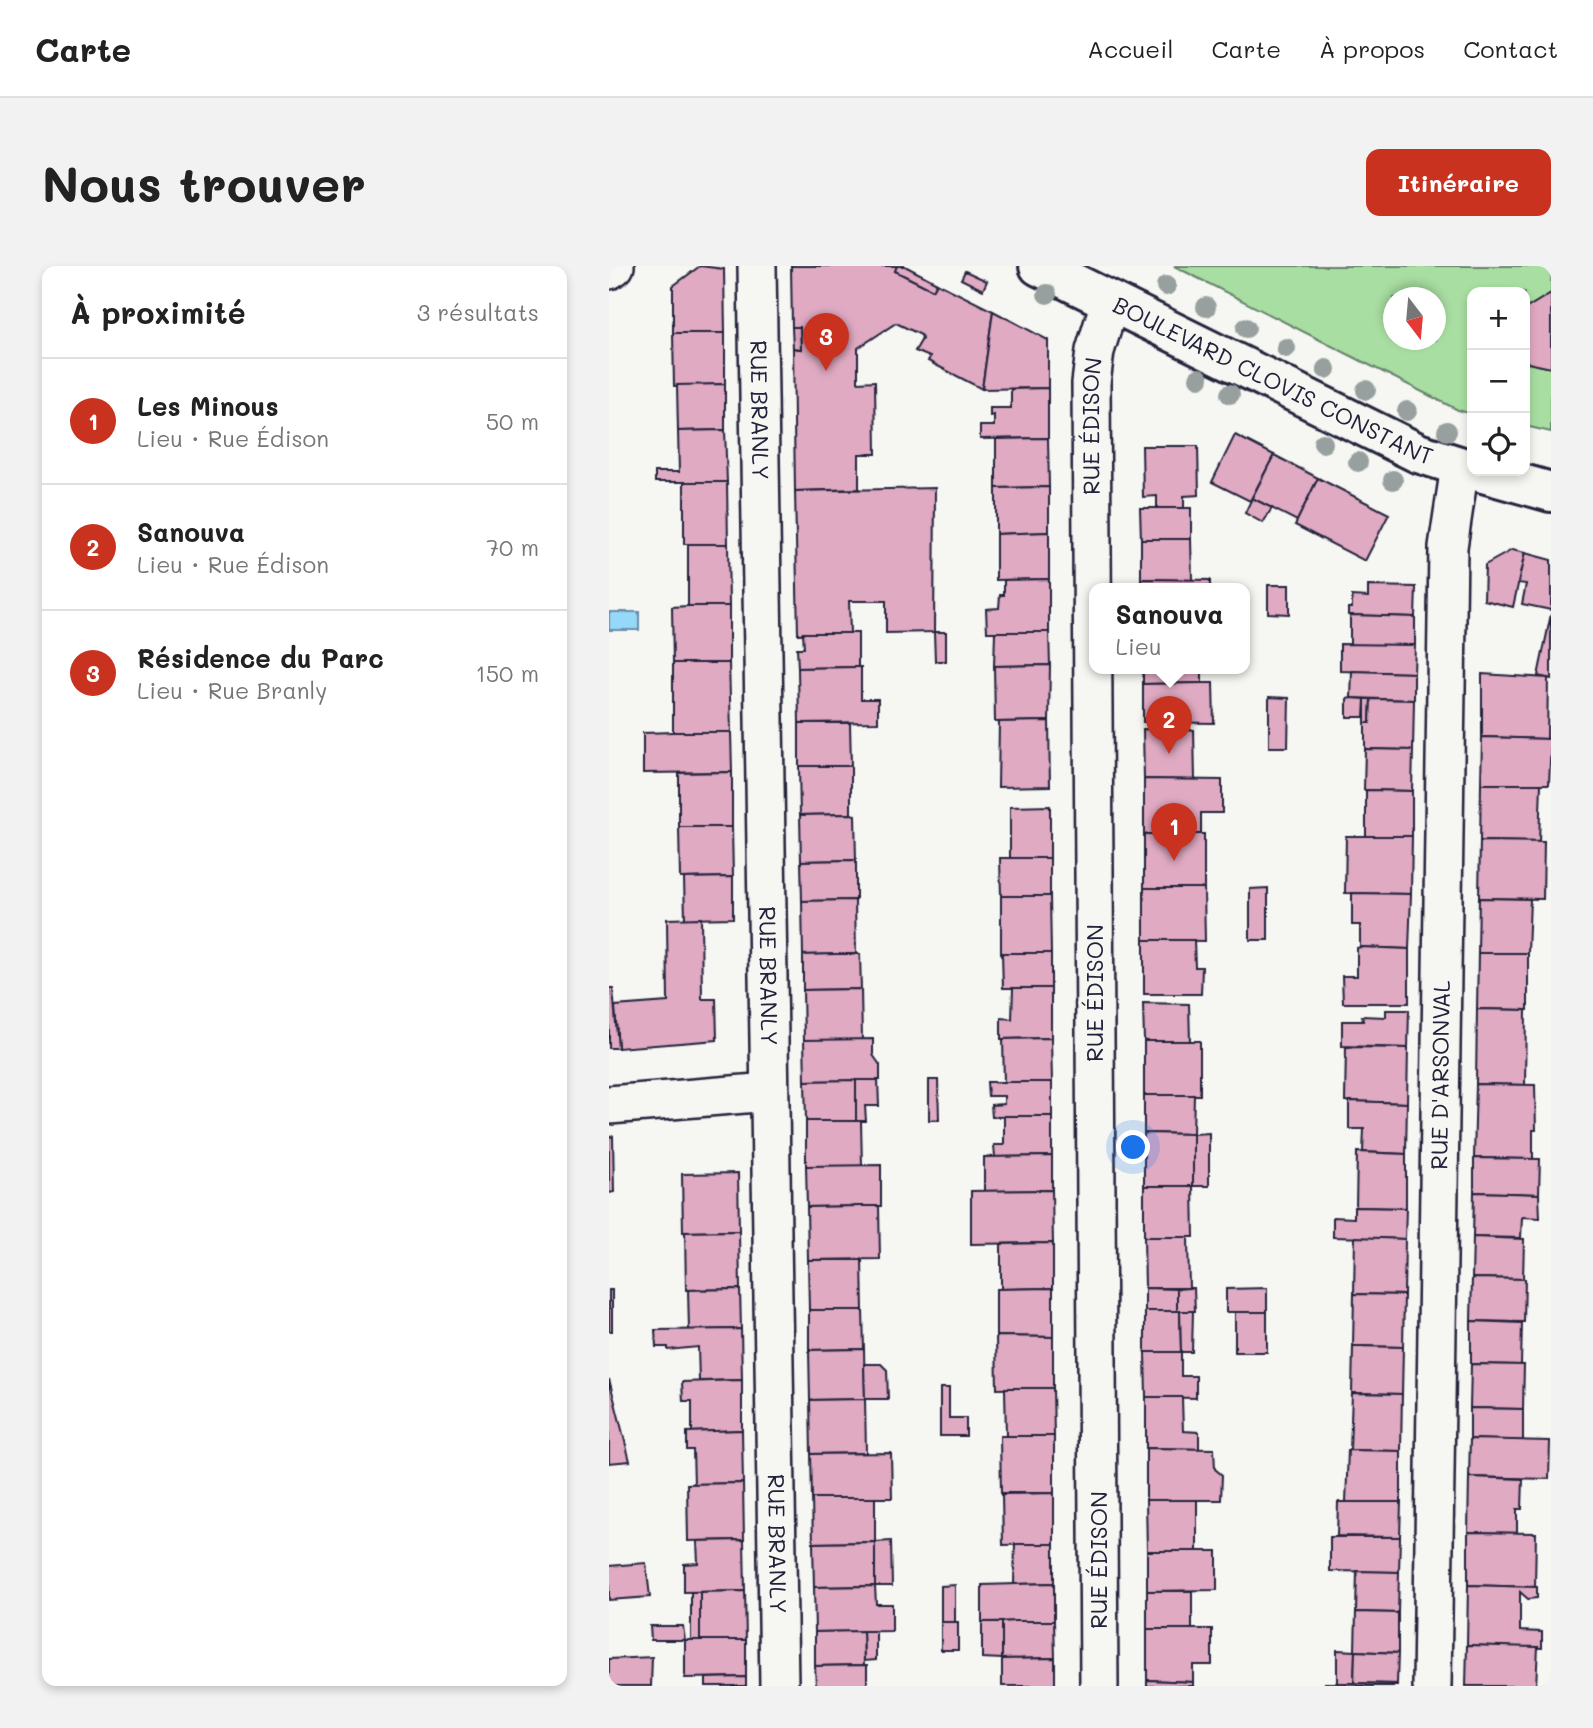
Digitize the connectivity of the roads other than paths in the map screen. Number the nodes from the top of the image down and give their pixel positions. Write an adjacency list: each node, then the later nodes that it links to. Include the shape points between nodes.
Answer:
1 (615, 266): 4 (street)
2 (757, 266): 12 (street, RUE BRANLY)
3 (1039, 266): 5 (street, BOULEVARD CLOVIS CONSTANT)
4 (609, 270)
5 (1110, 302): 6 (street, BOULEVARD CLOVIS CONSTANT, via 1418,453); 10 (street, RUE ÉDISON, via 1091,383)
6 (1467, 468)
7 (1467, 476): 16 (street, RUE D'ARSONVAL, via 1448,561)
8 (1494, 476): 9 (street, BOULEVARD CLOVIS CONSTANT)
9 (1551, 492)
10 (1092, 583)
11 (1093, 674): 15 (street, RUE ÉDISON)
12 (769, 1092): 13 (street); 14 (street, RUE BRANLY)
13 (609, 1105)
14 (779, 1686)
15 (1099, 1686)
16 (1432, 1686)

